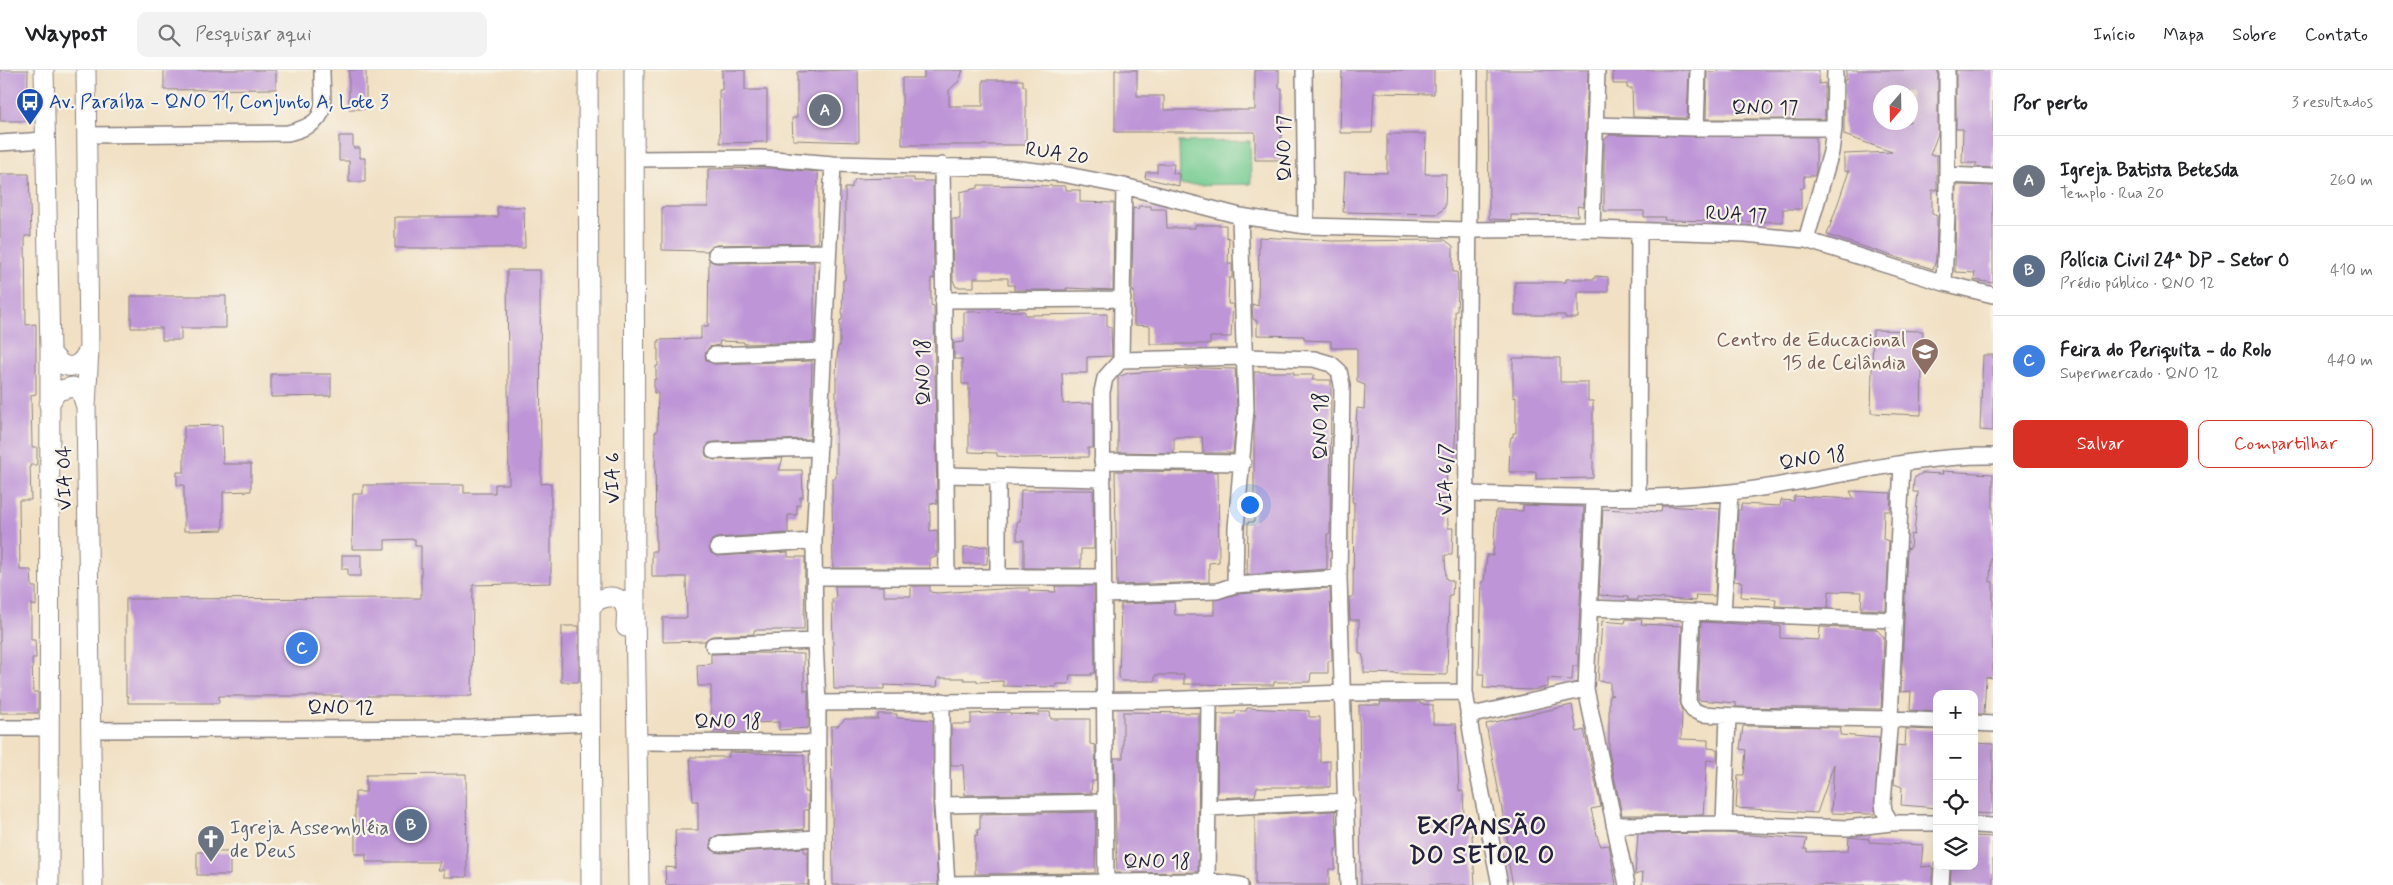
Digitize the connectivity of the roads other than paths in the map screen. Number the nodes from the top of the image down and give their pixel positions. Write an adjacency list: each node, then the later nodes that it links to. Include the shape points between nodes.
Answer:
1 (44, 70): 16 (main road, VIA O4)
2 (86, 70): 15 (main road, VIA O4)
3 (322, 70): 15 (street, via 322,106 318,121 308,128 288,133)
4 (588, 70): 66 (main road, VIA 6)
5 (634, 70): 18 (main road, VIA 6)
6 (1304, 70): 25 (street, QNO 17)
7 (1470, 70): 27 (street, VIA 6/7)
8 (1597, 70): 12 (street)
9 (1698, 70): 13 (street)
10 (1835, 70): 14 (street)
11 (1947, 70): 21 (street)
12 (1596, 125): 13 (street, QNO 17); 26 (street)
13 (1696, 128): 14 (street, QNO 17)
14 (1834, 128): 29 (street, via 1824,180)
15 (87, 135): 36 (main road, VIA O4)
16 (44, 140): 17 (street); 37 (main road, VIA O4)
17 (0, 142)
18 (635, 159): 19 (street, RUA 20, via 762,158); 90 (main road, VIA 6)
19 (833, 164): 20 (street, RUA 20); 30 (street)
20 (942, 165): 23 (street, RUA 20, via 1011,168); 35 (street, QNO 18)
21 (1947, 175): 22 (street); 32 (street)
22 (1993, 177)
23 (1124, 186): 24 (street, RUA 20); 34 (street)
24 (1240, 216): 25 (street, RUA 20); 40 (street)
25 (1306, 226): 27 (street, RUA 20)
26 (1592, 229): 27 (street, RUA 17); 28 (street, RUA 17)
27 (1468, 230): 54 (street, VIA 6/7)
28 (1639, 232): 29 (street, RUA 17, via 1745,234); 55 (street)
29 (1806, 240): 32 (street, RUA 17)
30 (828, 252): 31 (street); 38 (street)
31 (716, 254)
32 (1944, 282): 33 (street, RUA 17)
33 (1993, 295)
34 (1123, 298): 35 (street); 41 (street)
35 (943, 300): 50 (street, QNO 18)
36 (89, 349): 37 (main road, via 84,361 76,366 56,362); 43 (main road, VIA O4)
37 (50, 350): 42 (main road, VIA O4)
38 (822, 352): 39 (street); 44 (street)
39 (714, 355)
40 (1245, 356): 41 (street, QNO 18); 48 (street); 63 (street, QNO 18, via 1314,359 1331,364 1340,371)
41 (1121, 360): 47 (street, QNO 18, via 1105,378 1102,392)
42 (49, 405): 43 (main road, via 57,391 73,387 81,391); 88 (main road, VIA O4)
43 (86, 407): 89 (main road, VIA O4)
44 (819, 448): 45 (street); 57 (street)
45 (714, 451)
46 (1993, 456): 49 (street, QNO 18, via 1935,458)
47 (1102, 461): 48 (street); 52 (street, QNO 18)
48 (1243, 463): 64 (street, via 1236,528)
49 (1902, 464): 53 (street, QNO 18); 70 (street)
50 (946, 474): 51 (street); 61 (street, QNO 18)
51 (998, 477): 52 (street); 59 (street)
52 (1102, 479): 62 (street, QNO 18)
53 (1730, 492): 55 (street, QNO 18); 69 (street)
54 (1466, 494): 56 (street, QNO 18); 74 (street, VIA 6/7)
55 (1638, 497): 56 (street, QNO 18)
56 (1594, 498): 67 (street)
57 (814, 541): 58 (street); 60 (street)
58 (718, 546)
59 (998, 575): 61 (street); 62 (street)
60 (815, 577): 61 (street); 71 (street)
61 (947, 577)
62 (1103, 577): 65 (street, QNO 18)
63 (1339, 578): 64 (street); 75 (street, QNO 18)
64 (1235, 585): 65 (street, via 1217,591)
65 (1104, 595): 78 (street, QNO 18)
66 (590, 608): 84 (main road, VIA 6); 92 (main road, via 599,598 611,596 626,610 626,703)
67 (1589, 608): 68 (street); 73 (street)
68 (1692, 613): 69 (street); 81 (street, via 1688,702 1693,710 1702,714)
69 (1723, 614): 70 (street)
70 (1894, 620): 82 (street)
71 (815, 641): 72 (street); 79 (street)
72 (713, 646)
73 (1586, 689): 80 (street); 100 (street)
74 (1465, 692): 75 (street); 80 (street, VIA 6/7)
75 (1344, 693): 76 (street); 93 (street, QNO 18)
76 (1209, 699): 78 (street); 96 (street, QNO 18)
77 (942, 701): 78 (street); 79 (street); 95 (street, QNO 18)
78 (1105, 701): 94 (street, QNO 18)
79 (818, 703): 91 (street)
80 (1468, 716): 116 (street, VIA 6/7)
81 (1728, 716): 82 (street); 99 (street)
82 (1890, 718): 83 (street); 97 (street, via 1883,802)
83 (1933, 721)
84 (589, 723): 89 (street, QNO 12, via 473,728); 111 (main road, VIA 6)
85 (1978, 723): 86 (street)
86 (1993, 724)
87 (0, 728): 88 (street)
88 (48, 728): 109 (main road, VIA O4)
89 (92, 730): 110 (main road, VIA O4)
90 (638, 742): 91 (street, QNO 18); 92 (main road, VIA 6)
91 (817, 743): 103 (street)
92 (638, 770): 112 (main road, VIA 6)
93 (1347, 801): 96 (street); 115 (street, QNO 18)
94 (1106, 802): 95 (street); 108 (street, QNO 18)
95 (942, 805): 107 (street, QNO 18)
96 (1208, 808): 106 (street, QNO 18)
97 (1891, 823): 98 (street); 99 (street, via 1848,828)
98 (1933, 823)
99 (1724, 824): 100 (street)
100 (1614, 825): 117 (street)
101 (1978, 825): 102 (street)
102 (1993, 826)
103 (816, 838): 104 (street); 113 (street)
104 (719, 844)
105 (1942, 870): 118 (street)
106 (1207, 881): 108 (street, QNO 18); 114 (street, QNO 18)
107 (947, 884): 108 (street, QNO 18)
108 (1106, 884)
109 (49, 885)
110 (93, 885)
111 (591, 885)
112 (639, 885)
113 (817, 885)
114 (1240, 885)
115 (1348, 885)
116 (1500, 885)
117 (1627, 885)
118 (1941, 885)

